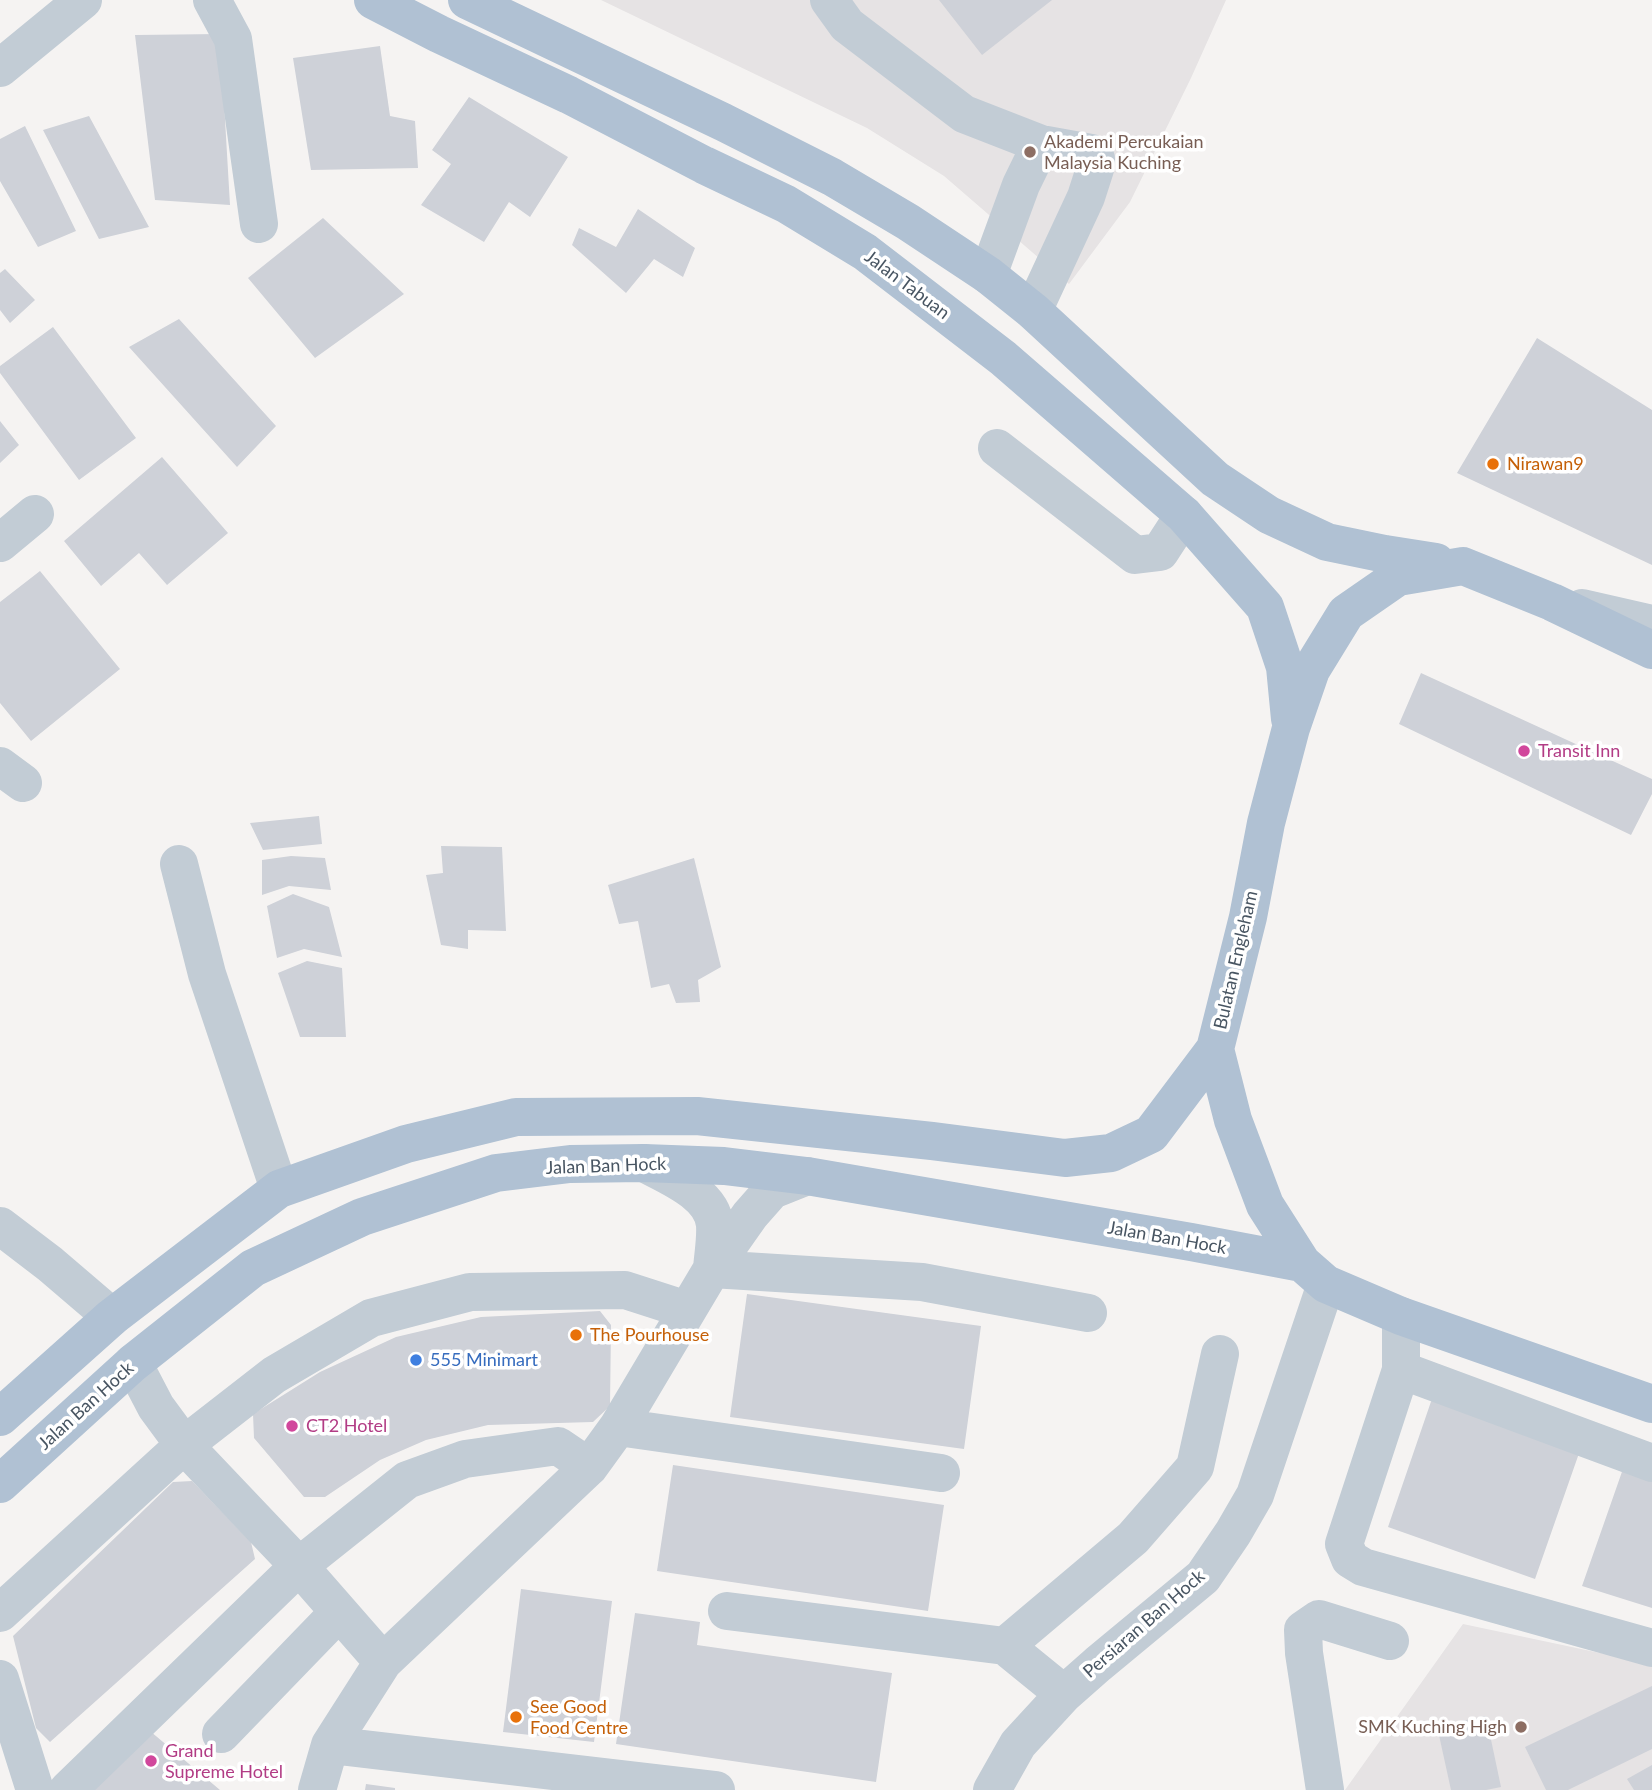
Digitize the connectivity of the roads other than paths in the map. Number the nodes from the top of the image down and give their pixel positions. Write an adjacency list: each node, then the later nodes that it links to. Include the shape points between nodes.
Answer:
1 (83, 0): 6 (street)
2 (212, 0): 8 (street, via 233,39)
3 (373, 0): 13 (main road, Jalan Tabuan, via 786,204 864,252 1003,358)
4 (467, 0): 9 (main road, via 832,177)
5 (829, 0): 7 (street, via 847,25 964,114)
6 (0, 68)
7 (1041, 144): 9 (street); 10 (street, via 1091,153 1096,159 1086,197)
8 (259, 224)
9 (988, 275): 10 (main road)
10 (1033, 311): 15 (main road, via 1215,479 1269,515 1327,542)
11 (997, 448): 13 (street, via 1135,555 1160,552)
12 (35, 514): 14 (street)
13 (1184, 515): 19 (main road, Jalan Tabuan, via 1265,607 1284,667)
14 (0, 543)
15 (1463, 566): 16 (main road); 19 (main road, Bulatan Engleham, via 1398,577 1346,613 1311,670)
16 (1552, 602): 17 (street); 18 (main road)
17 (1652, 624)
18 (1652, 650)
19 (1291, 728): 21 (main road, Bulatan Engleham)
20 (179, 864): 24 (street, via 207,974)
21 (1215, 1049): 24 (main road, via 1151,1133 1111,1153 1065,1158 697,1116 516,1117 406,1144); 27 (main road, Bulatan Engleham, via 1233,1120 1265,1205)
22 (644, 1163): 23 (main road, Jalan Ban Hock); 26 (street, via 690,1188 706,1203 715,1223); 33 (main road, Jalan Ban Hock, via 570,1164 496,1173 362,1217 253,1268)
23 (807, 1176): 26 (street, via 772,1190); 27 (main road, Jalan Ban Hock, via 1191,1242)
24 (279, 1189): 31 (main road)
25 (0, 1226): 31 (street)
26 (712, 1269): 28 (street); 29 (street, via 922,1282)
27 (1314, 1274): 30 (main road); 52 (street, Persiaran Ban Hock, via 1255,1495 1233,1533 1203,1577)
28 (687, 1310): 37 (street); 38 (street, via 625,1290 470,1292 371,1318 274,1376)
29 (1088, 1313)
30 (1401, 1316): 34 (street); 35 (main road)
31 (112, 1317): 36 (main road)
32 (1220, 1354): 48 (street, via 1195,1467 1133,1538)
33 (133, 1363): 38 (street, via 156,1408); 42 (main road, Jalan Ban Hock)
34 (1401, 1370): 39 (street); 49 (street, via 1345,1544 1350,1559 1363,1567)
35 (1652, 1404)
36 (0, 1417)
37 (618, 1427): 40 (street); 41 (street)
38 (184, 1445): 43 (street); 46 (street)
39 (1652, 1463)
40 (589, 1467): 43 (street, via 558,1446 465,1459 407,1480); 50 (street)
41 (940, 1473)
42 (0, 1484)
43 (299, 1566): 45 (street); 56 (street)
44 (727, 1611): 48 (street)
45 (339, 1612): 50 (street); 53 (street)
46 (0, 1613)
47 (1390, 1641): 60 (street, via 1319,1619 1303,1630)
48 (1005, 1646): 52 (street)
49 (1652, 1648)
50 (383, 1662): 54 (street)
51 (0, 1679): 55 (street)
52 (1065, 1694): 59 (street, Persiaran Ban Hock, via 1018,1744)
53 (222, 1734)
54 (330, 1745): 57 (street); 58 (street)
55 (35, 1790)
56 (68, 1790)
57 (317, 1790)
58 (716, 1790)
59 (992, 1790)
60 (1325, 1790)

